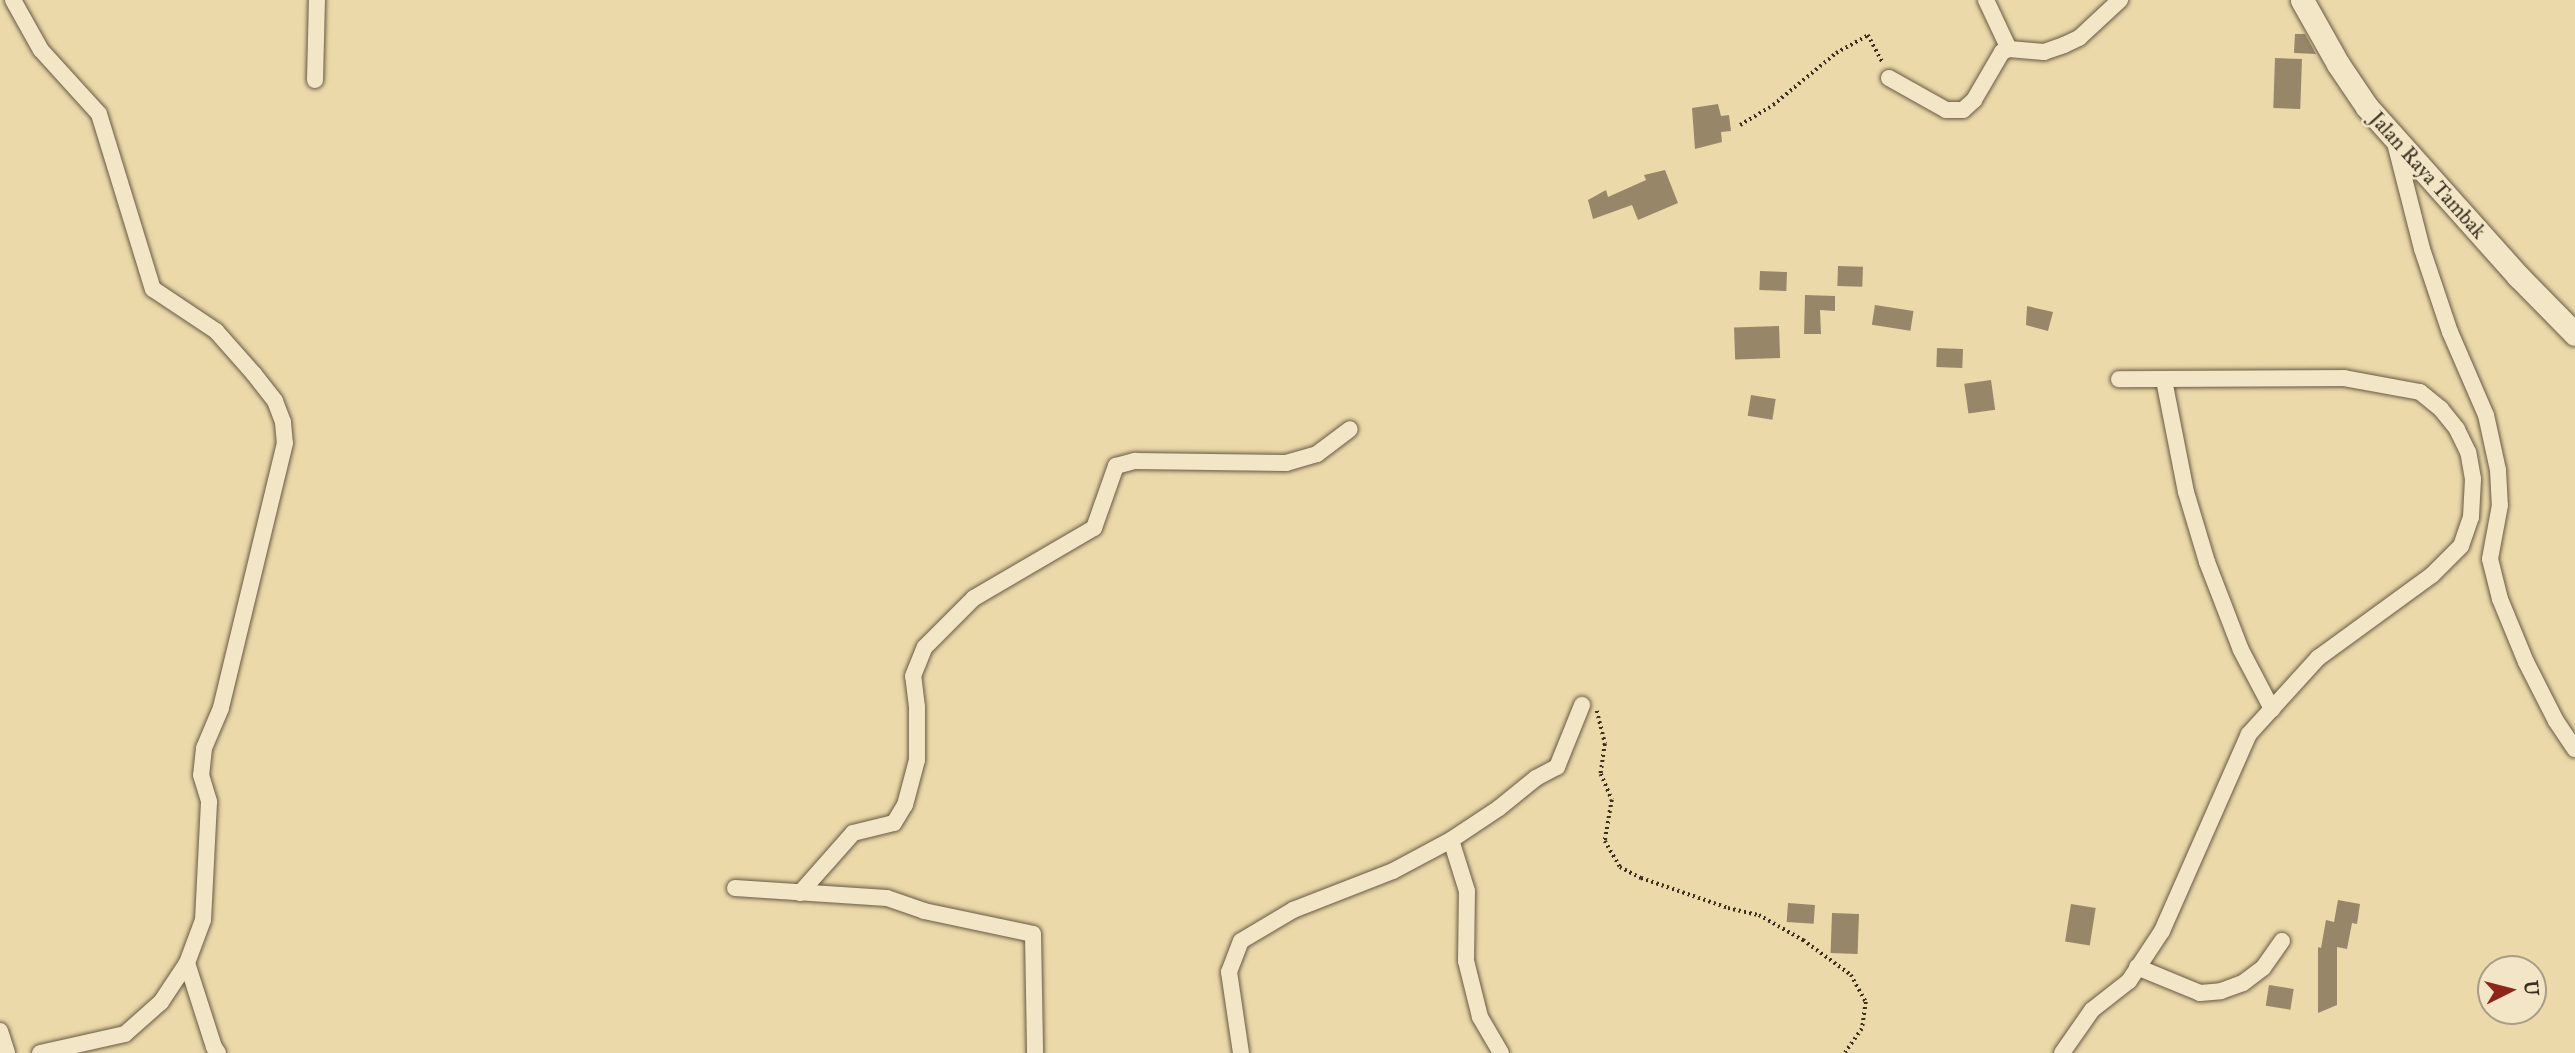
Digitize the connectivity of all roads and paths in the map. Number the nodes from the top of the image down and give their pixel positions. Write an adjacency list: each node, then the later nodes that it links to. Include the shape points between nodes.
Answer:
1 (13, 0): 22 (street, via 41,50 99,114 153,289 216,331 275,401 283,422 285,443 250,600 221,708 204,748 201,775 209,802 204,920)
2 (317, 0): 8 (street)
3 (1986, 0): 6 (street)
4 (2119, 0): 6 (street, via 2079,38 2064,45 2044,52)
5 (2302, 0): 10 (street, Jalan Raya Tambak, via 2338,64)
6 (2009, 49): 7 (street, via 1995,61 1974,100 1963,110 1946,110)
7 (1889, 78): 9 (path, via 1868,35 1836,53 1773,105)
8 (315, 80)
9 (1740, 125)
10 (2393, 136): 11 (street, Jalan Raya Tambak); 17 (street, via 2422,249 2486,415 2498,470 2500,505 2490,559 2500,598 2526,662)
11 (2575, 334)
12 (2119, 379): 13 (street)
13 (2164, 380): 16 (street, via 2186,492 2207,562 2241,650); 16 (street, via 2344,378 2420,392 2458,429 2468,452 2473,479 2471,517 2461,547 2432,575 2318,658)
14 (1350, 429): 20 (street, via 1317,454 1286,463 1135,461 1116,466 1094,528 974,598 925,647 913,676 917,760 905,805 894,823 853,833)
15 (1582, 705): 18 (street, via 1557,767); 31 (path, via 1599,712 1605,744 1601,774 1612,800 1605,841 1620,867 1641,878 1759,915 1851,975 1866,1002 1862,1029)
16 (2272, 709): 23 (street, via 2249,734 2162,931)
17 (2575, 749)
18 (1451, 840): 29 (street, via 1393,871 1293,910 1241,942 1230,972); 30 (street, via 1467,891 1466,961 1480,1017)
19 (734, 888): 20 (street)
20 (800, 892): 28 (street, via 887,898 925,911 1033,934)
21 (2282, 942): 23 (street, via 2263,968 2243,983 2221,991 2200,993)
22 (187, 963): 26 (street, via 161,1002 125,1034); 27 (street)
23 (2137, 967): 32 (street, via 2129,981 2092,1010)
24 (0, 1031): 25 (street)
25 (7, 1053)
26 (40, 1053)
27 (218, 1053)
28 (1035, 1053)
29 (1241, 1053)
30 (1501, 1053)
31 (1845, 1053)
32 (2062, 1053)

